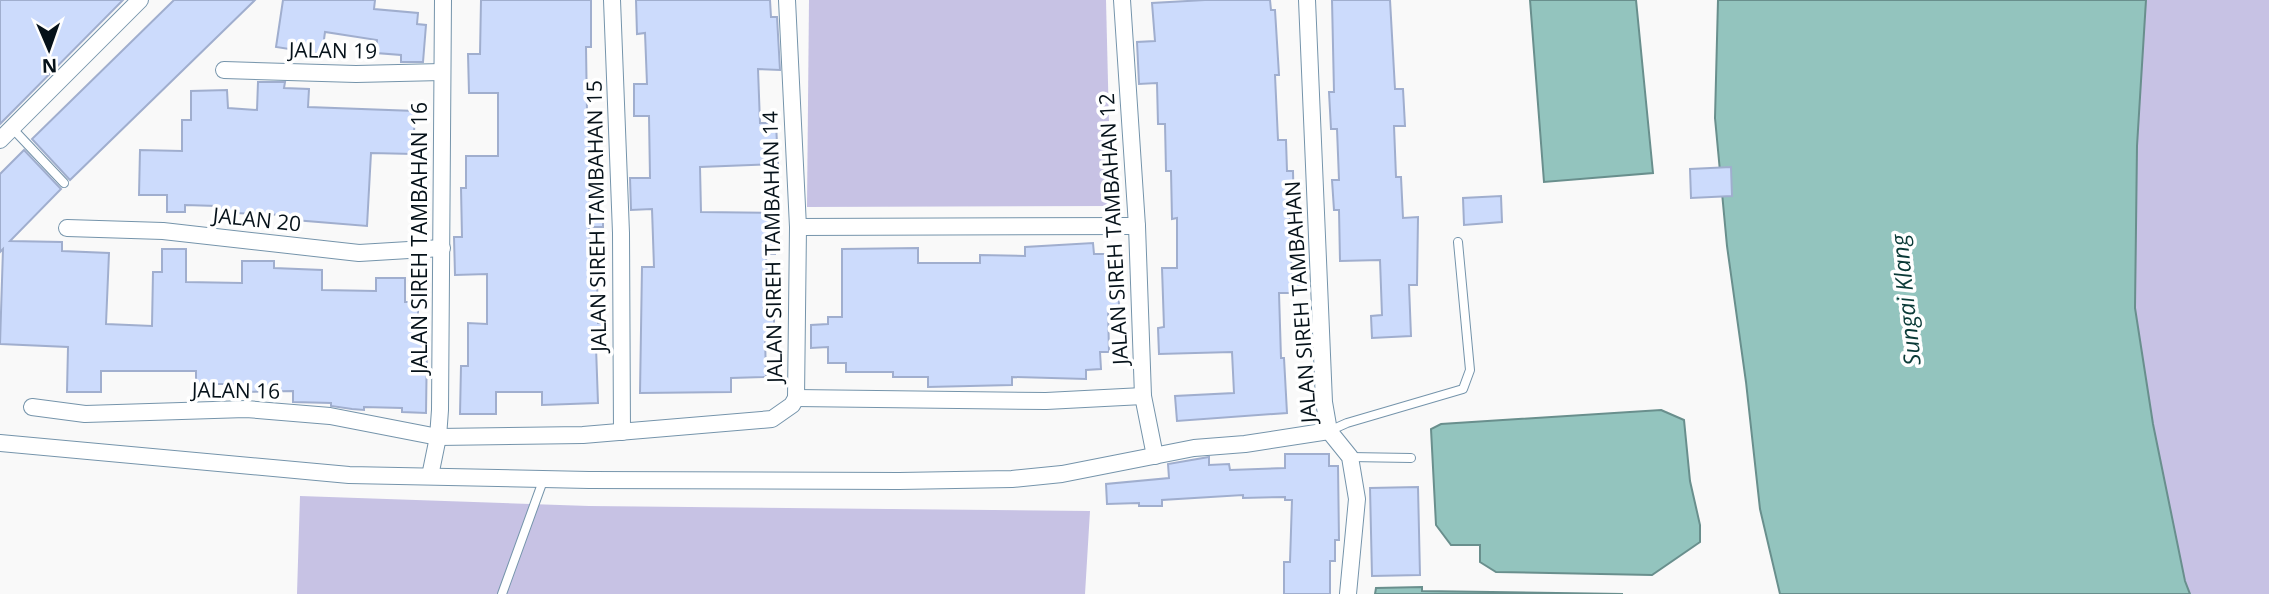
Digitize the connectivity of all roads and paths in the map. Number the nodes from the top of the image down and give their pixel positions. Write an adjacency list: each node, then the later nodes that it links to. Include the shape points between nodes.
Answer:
1 (140, 0): 9 (street)
2 (443, 0): 8 (street, JALAN SIREH TAMBAHAN 16)
3 (612, 0): 20 (street, JALAN SIREH TAMBAHAN 15, via 621,233)
4 (787, 0): 12 (street, JALAN SIREH TAMBAHAN 14)
5 (1122, 0): 11 (street, JALAN SIREH TAMBAHAN 12)
6 (1307, 0): 19 (street, JALAN SIREH TAMBAHAN, via 1323,389)
7 (224, 70): 8 (street, JALAN 19)
8 (442, 72): 15 (street, JALAN SIREH TAMBAHAN 16)
9 (6, 134): 10 (lane)
10 (64, 183)
11 (1137, 226): 12 (street); 16 (street, JALAN SIREH TAMBAHAN 12)
12 (798, 227): 17 (street, JALAN SIREH TAMBAHAN 14)
13 (67, 228): 15 (street, JALAN 20, via 163,231 359,253)
14 (1458, 242): 19 (lane, via 1470,370 1463,389)
15 (442, 248): 21 (street, JALAN SIREH TAMBAHAN 16)
16 (1143, 396): 17 (street, JALAN SIREH TAMBAHAN 14, via 1046,401); 23 (street, JALAN SIREH TAMBAHAN 12)
17 (796, 398): 20 (street, JALAN 16, via 772,419)
18 (32, 407): 21 (street, JALAN 16, via 85,414 246,409 330,416)
19 (1329, 431): 23 (street); 24 (street, JALAN SIREH TAMBAHAN)
20 (622, 432): 21 (street, JALAN 16)
21 (438, 438): 26 (street, JALAN SIREH TAMBAHAN 16)
22 (0, 443): 26 (street, via 269,469)
23 (1155, 456): 27 (street, via 1092,470 1012,479)
24 (1350, 457): 25 (lane); 29 (street, JALAN SIREH TAMBAHAN, via 1357,499)
25 (1411, 458)
26 (430, 476): 27 (street)
27 (544, 478): 28 (lane)
28 (502, 594)
29 (1348, 594)

